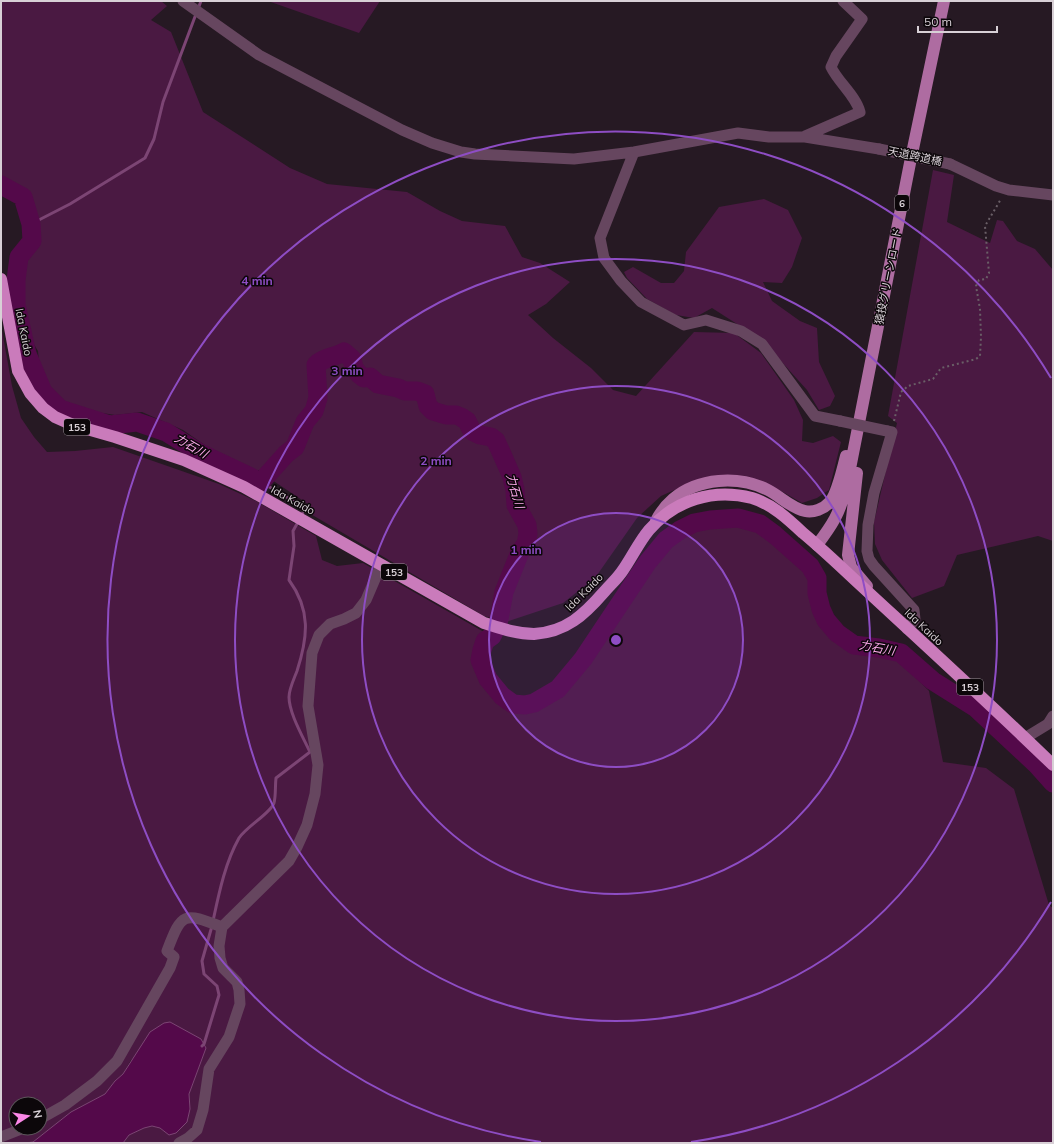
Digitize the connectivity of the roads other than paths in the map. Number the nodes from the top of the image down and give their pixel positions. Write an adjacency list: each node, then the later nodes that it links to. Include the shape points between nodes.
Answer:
1 (182, 1): 5 (street, via 259,55 402,130 432,143 475,154 550,158 574,159)
2 (842, 1): 4 (street, via 862,19 831,66 860,112)
3 (944, 1): 8 (main road, 猿投グリーンロード / 6)
4 (805, 136): 5 (street, via 770,137 738,133); 6 (street, 天道跨道橋, bridge, via 950,164 1009,190)
5 (634, 152): 13 (street, bridge, via 600,238 604,258 621,281 641,302 684,325 706,320 742,330 762,344 815,416 889,432 868,525 867,551 874,566 914,610 915,619)
6 (1053, 195)
7 (1, 278): 11 (highway, Ida Kaido / 153, via 18,371 30,393 43,408 73,425 184,460 244,487)
8 (863, 406): 9 (main road, via 833,496 830,503 824,507 805,511 757,485 734,481 712,482 691,488 671,500); 10 (main road, 猿投グリーンロード / 6, via 842,503 833,524); 12 (main road, via 848,555 852,567)
9 (649, 530): 10 (highway, Ida Kaido / 153, via 680,505 700,497 723,494 753,499 772,507); 11 (highway, Ida Kaido / 153, via 622,572 579,618 568,625 534,634 519,633 484,623)
10 (817, 545): 12 (highway, Ida Kaido / 153)
11 (381, 565): 17 (street, via 366,600 356,613 330,624 319,635 312,653 308,706 318,765 307,825 289,861)
12 (886, 609): 13 (highway, Ida Kaido / 153)
13 (907, 628): 15 (highway, Ida Kaido / 153)
14 (1053, 716): 15 (street, via 1048,724)
15 (1025, 738): 16 (highway, Ida Kaido / 153)
16 (1053, 765)
17 (221, 927): 18 (street, via 190,918 182,920 167,951 174,957 170,968 117,1061 97,1081); 19 (street, via 220,958 224,968 237,982 240,1004 229,1037 209,1070 197,1130)
18 (48, 1115)
19 (179, 1143)

